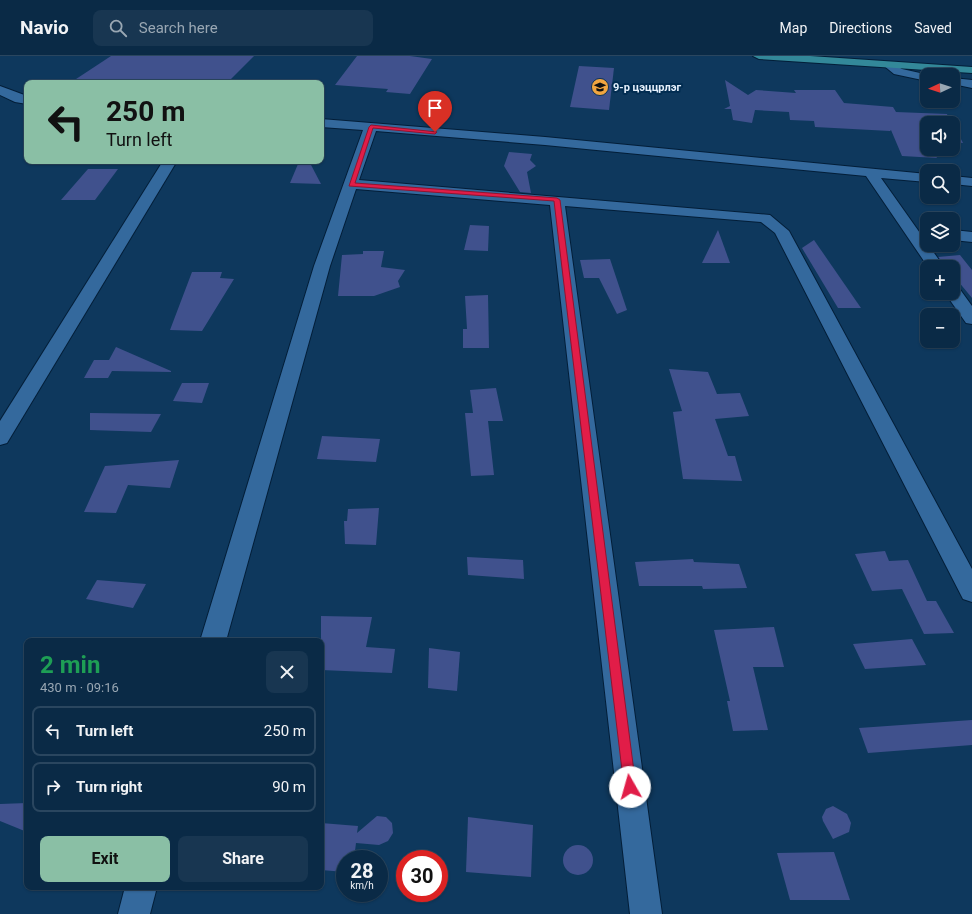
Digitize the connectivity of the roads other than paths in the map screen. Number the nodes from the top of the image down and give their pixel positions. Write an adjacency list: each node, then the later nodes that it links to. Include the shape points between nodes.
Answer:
1 (759, 56): 2 (main road)
2 (889, 65): 3 (main road); 4 (street, via 898,72)
3 (972, 70)
4 (920, 77)
5 (960, 82): 6 (street)
6 (972, 84)
7 (0, 90): 8 (street)
8 (24, 100)
9 (324, 123): 10 (street)
10 (371, 127): 12 (street); 16 (street)
11 (168, 164): 23 (street)
12 (870, 172): 13 (street); 18 (street)
13 (920, 177)
14 (960, 181): 15 (street)
15 (972, 182)
16 (351, 184): 17 (street); 25 (street, via 320,274)
17 (557, 200): 24 (street, via 764,218 781,231); 28 (street)
18 (920, 235)
19 (960, 235): 20 (street)
20 (972, 237)
21 (959, 300): 22 (street)
22 (972, 319)
23 (0, 438)
24 (972, 592)
25 (214, 638)
26 (140, 890): 27 (street)
27 (134, 914)
28 (646, 914)

